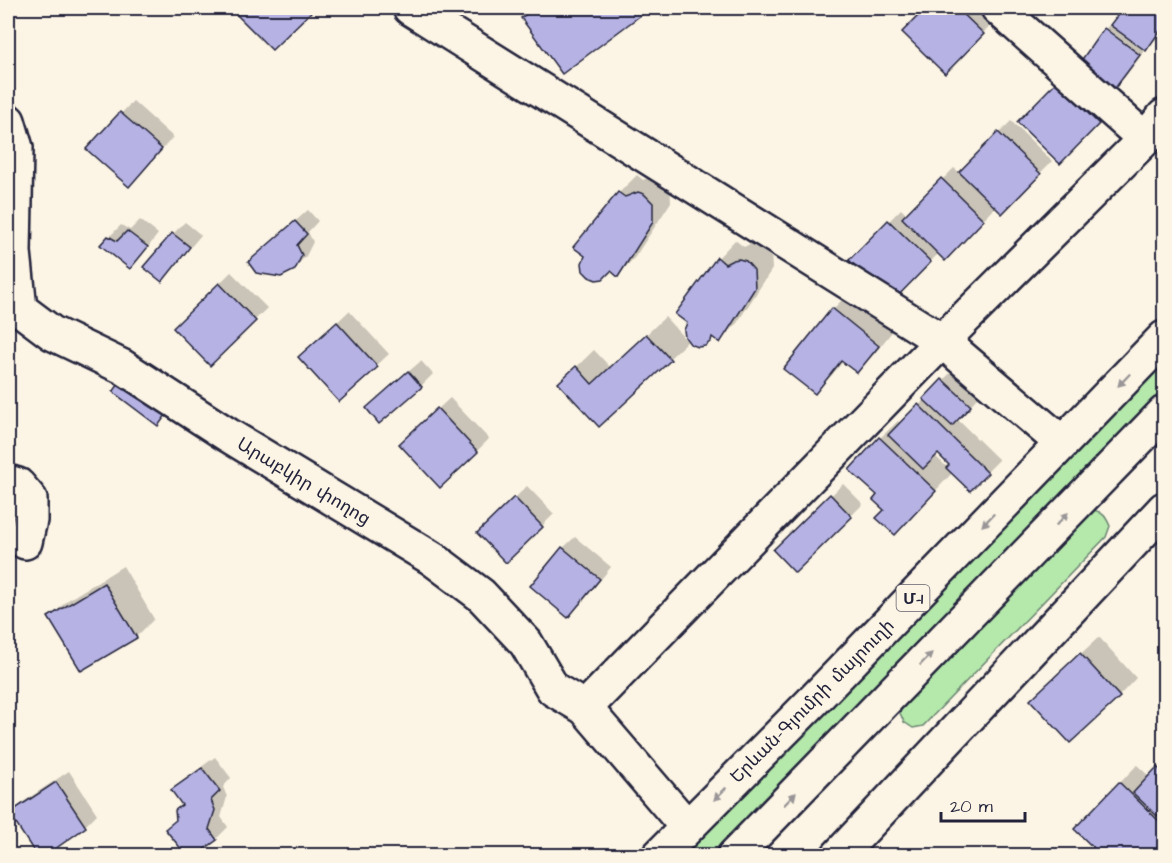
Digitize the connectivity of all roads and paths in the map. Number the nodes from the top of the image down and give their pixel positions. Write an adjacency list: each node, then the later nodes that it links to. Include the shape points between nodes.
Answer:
1 (410, 8): 8 (main road)
2 (998, 8): 4 (main road)
3 (8, 121): 5 (main road, Արաբկիր փողոց, via 16,148)
4 (1155, 128): 8 (main road)
5 (10, 251): 6 (main road, Արաբկիր փողոց)
6 (14, 315): 14 (main road, Արաբկիր փողոց, via 123,367 433,559 481,595 526,643 553,688)
7 (1164, 338): 10 (main road, Երևան-Գյումրի մայրուղի / Մ-1, one-way to 10)
8 (942, 341): 10 (main road); 14 (main road)
9 (1164, 413): 17 (main road, one-way to 9)
10 (1062, 443): 15 (main road, Երևան-Գյումրի մայրուղի / Մ-1, one-way to 15)
11 (8, 482): 13 (main road, via 18,485 30,499)
12 (1164, 509): 18 (main road)
13 (25, 542)
14 (585, 708): 15 (main road, Արաբկիր փողոց)
15 (687, 827): 16 (main road, Երևան-Գյումրի մայրուղի / Մ-1)
16 (659, 855)
17 (738, 855)
18 (838, 855)

